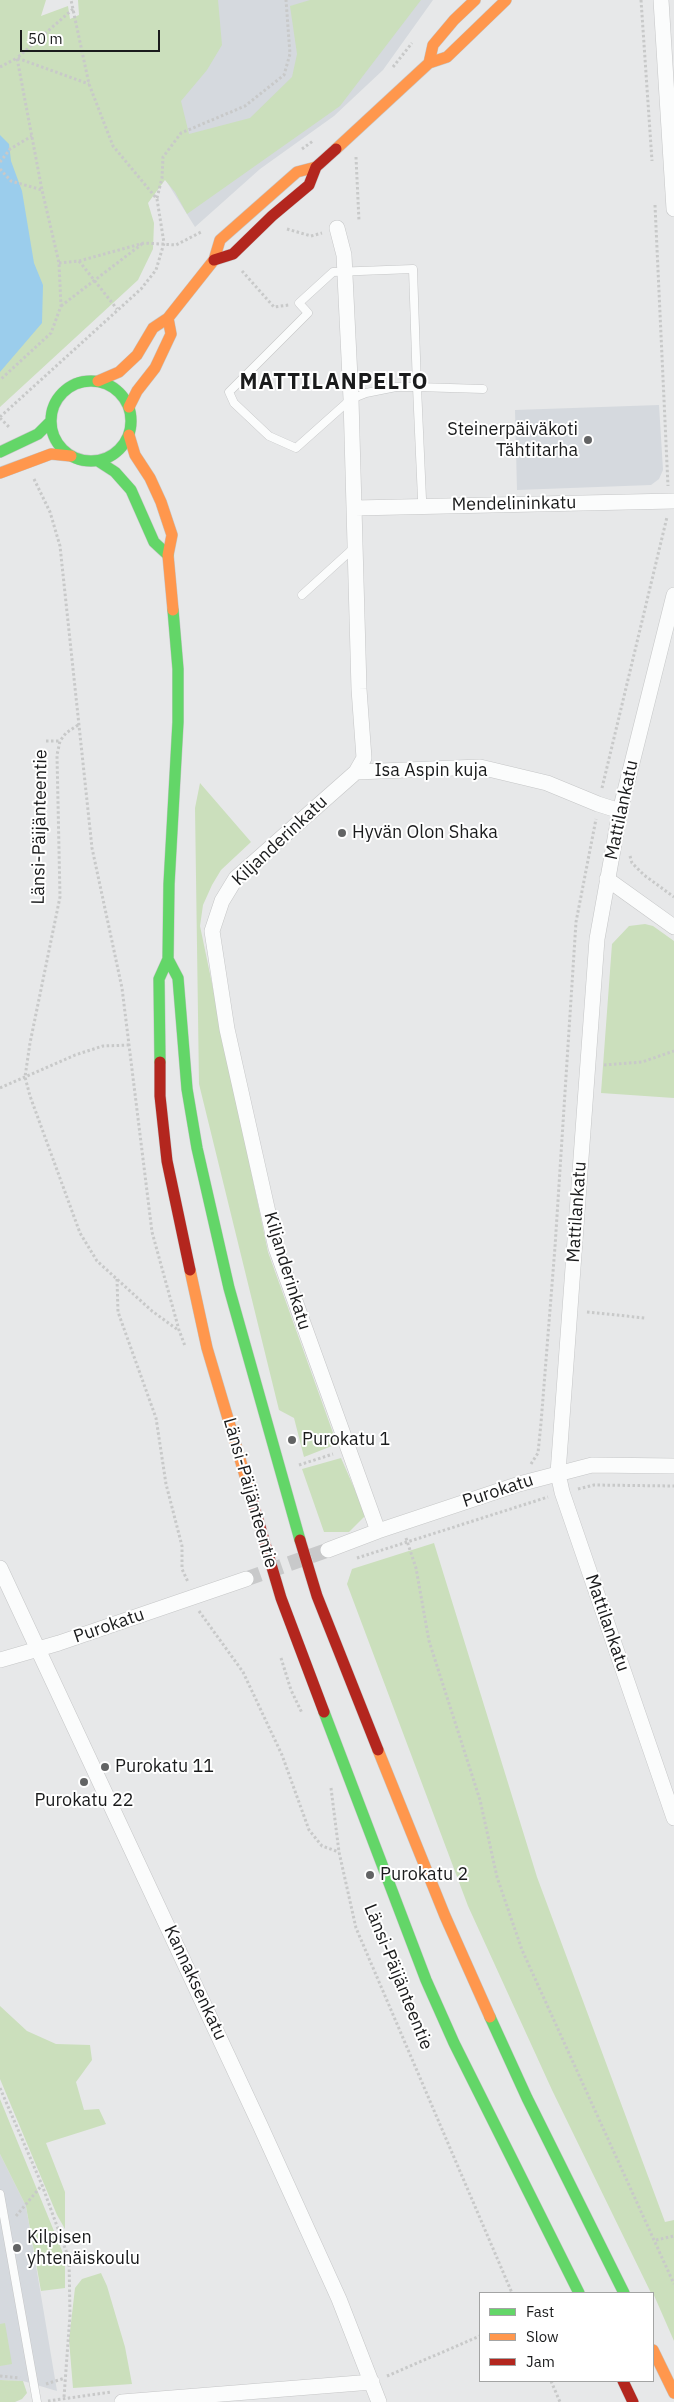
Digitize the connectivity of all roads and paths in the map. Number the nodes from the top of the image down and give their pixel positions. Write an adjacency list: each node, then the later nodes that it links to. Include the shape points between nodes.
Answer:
1 (71, 0): 7 (path)
2 (286, 0): 23 (path, via 290,54 284,75 244,106 181,133 163,157)
3 (474, 0): 10 (main road, via 433,45)
4 (506, 0): 10 (main road, via 447,57)
5 (641, 0): 21 (path)
6 (661, 0): 25 (street)
7 (73, 9): 9 (path); 13 (path)
8 (418, 35): 12 (path)
9 (18, 58): 11 (path); 13 (path); 14 (path)
10 (429, 63): 19 (main road)
11 (0, 67)
12 (389, 72)
13 (89, 84): 23 (path, via 113,146)
14 (32, 136): 18 (path, via 10,149); 22 (path)
15 (316, 138): 16 (path)
16 (300, 150)
17 (356, 153): 26 (path)
18 (0, 162)
19 (316, 167): 31 (main road, via 309,185 233,254); 31 (main road, via 298,172 220,240)
20 (0, 169): 22 (path, via 11,181)
21 (653, 171)
22 (42, 190): 33 (path)
23 (157, 198): 30 (path)
24 (655, 200): 54 (path)
25 (674, 209)
26 (359, 221)
27 (208, 226): 30 (path, via 176,245)
28 (337, 228): 35 (street)
29 (144, 242): 30 (path); 32 (path); 36 (path)
30 (164, 243): 39 (path, via 156,270 141,289)
31 (214, 260): 40 (main road)
32 (79, 261): 33 (path); 36 (path)
33 (59, 263): 37 (path)
34 (237, 266): 38 (path)
35 (345, 272): 43 (lane, via 413,269); 45 (street); 45 (lane, via 333,272 299,303 308,312 229,392 234,403 269,436 296,448)
36 (94, 280): 37 (path); 39 (path)
37 (61, 306): 41 (path, via 51,333)
38 (274, 308)
39 (116, 309): 47 (path)
40 (168, 318): 42 (main road, via 154,328 137,355 119,372); 46 (main road, via 171,334 155,368)
41 (0, 380)
42 (98, 381): 46 (main road, via 116,391); 48 (main road, via 84,381 60,395 53,407)
43 (418, 387): 44 (lane); 45 (lane, via 396,387); 57 (lane)
44 (483, 390)
45 (351, 399): 58 (street)
46 (129, 407): 49 (main road)
47 (0, 417)
48 (51, 421): 50 (main road, via 38,434); 51 (main road, via 53,435)
49 (129, 435): 52 (main road, via 122,447); 61 (main road, Länsi-Päijänteentie, via 135,455 161,502 172,535)
50 (0, 452)
51 (71, 456): 52 (main road, via 84,461); 53 (main road, via 51,454)
52 (98, 461): 61 (main road, via 115,472 131,490 154,542)
53 (0, 473)
54 (668, 475): 55 (path); 56 (path)
55 (674, 475)
56 (671, 501): 57 (street, Mendelininkatu); 68 (path)
57 (422, 507): 58 (street, Mendelininkatu)
58 (355, 508): 60 (street)
59 (50, 512): 64 (path, via 60,546)
60 (356, 546): 62 (lane); 67 (street, via 364,758)
61 (168, 555): 75 (main road, Länsi-Päijänteentie, via 178,669)
62 (302, 595)
63 (674, 595): 69 (street, Mattilankatu)
64 (78, 725): 66 (path, Länsi-Päijänteentie); 77 (path, via 92,848 122,988)
65 (46, 741): 66 (path)
66 (60, 741): 80 (path, Länsi-Päijänteentie, via 57,755 60,897)
67 (356, 772): 68 (street, Isa Aspin kuja, via 480,767 547,783); 87 (street, Kiljanderinkatu, via 236,878 222,901 212,931 228,1029 276,1248)
68 (598, 804): 69 (street, Isa Aspin kuja); 70 (path)
69 (620, 811): 71 (street, Mattilankatu)
70 (594, 840): 71 (path); 91 (path, via 576,922 554,1257 538,1453 531,1463)
71 (614, 845): 72 (street, Mattilankatu); 73 (path, via 628,850 632,863)
72 (607, 879): 74 (street); 90 (street, Mattilankatu, via 597,940)
73 (674, 897)
74 (674, 927)
75 (168, 959): 76 (main road, Länsi-Päijänteentie, via 178,978); 76 (main road, Länsi-Päijänteentie, via 159,978)
76 (170, 1006): 117 (main road, Länsi-Päijänteentie, via 160,1096 167,1161 207,1348 267,1553 426,1980); 118 (main road, Länsi-Päijänteentie, via 228,1288 317,1596 445,1916 527,2098)
77 (129, 1045): 80 (path, via 102,1046); 85 (path, via 152,1232)
78 (674, 1051): 79 (path, via 642,1062)
79 (599, 1066)
80 (25, 1078): 81 (path); 82 (path, Länsi-Päijänteentie, via 80,1233 97,1261)
81 (0, 1088)
82 (117, 1279): 85 (path, Länsi-Päijänteentie); 101 (path, via 118,1312 156,1418 166,1484 182,1546 182,1569)
83 (581, 1312): 84 (path)
84 (645, 1318)
85 (179, 1330): 86 (path)
86 (186, 1348)
87 (348, 1450): 88 (path); 95 (street, Kiljanderinkatu)
88 (299, 1465)
89 (674, 1466): 90 (street, Purokatu, via 592,1465)
90 (558, 1473): 91 (street, Purokatu); 93 (street, Mattilankatu)
91 (532, 1480): 94 (path); 95 (street, Purokatu)
92 (674, 1486): 93 (path, via 594,1484)
93 (562, 1492): 94 (path); 107 (street, Mattilankatu)
94 (532, 1502): 96 (path)
95 (378, 1531): 97 (street, Purokatu)
96 (407, 1543): 98 (path); 114 (path, via 416,1568 429,1641 480,1800 497,1877 522,1950)
97 (328, 1550)
98 (354, 1558)
99 (0, 1568): 102 (street, Kannaksenkatu)
100 (246, 1579): 101 (street, Purokatu)
101 (194, 1597): 102 (street, Purokatu); 108 (path, via 206,1623 243,1672 282,1755 309,1830 322,1846)
102 (39, 1650): 104 (street, Purokatu); 121 (street, Kannaksenkatu, via 260,2125)
103 (280, 1654): 105 (path, via 290,1690)
104 (0, 1660)
105 (303, 1715)
106 (329, 1778): 108 (path, Länsi-Päijänteentie)
107 (674, 1818)
108 (339, 1852): 116 (path, Länsi-Päijänteentie, via 356,1928)
109 (0, 2088): 110 (path)
110 (42, 2185): 112 (path); 125 (path, via 69,2258 70,2314)
111 (0, 2194): 112 (lane)
112 (3, 2225): 126 (lane)
113 (674, 2236): 114 (path)
114 (656, 2240): 115 (path)
115 (674, 2284)
116 (512, 2292)
117 (579, 2292)
118 (624, 2292)
119 (479, 2336): 121 (path)
120 (654, 2352): 124 (main road)
121 (372, 2382): 127 (street); 128 (street, Kannaksenkatu)
122 (551, 2382): 129 (path)
123 (623, 2382): 130 (main road)
124 (674, 2393)
125 (64, 2397)
126 (37, 2402)
127 (122, 2402)
128 (379, 2402)
129 (560, 2402)
130 (633, 2402)

